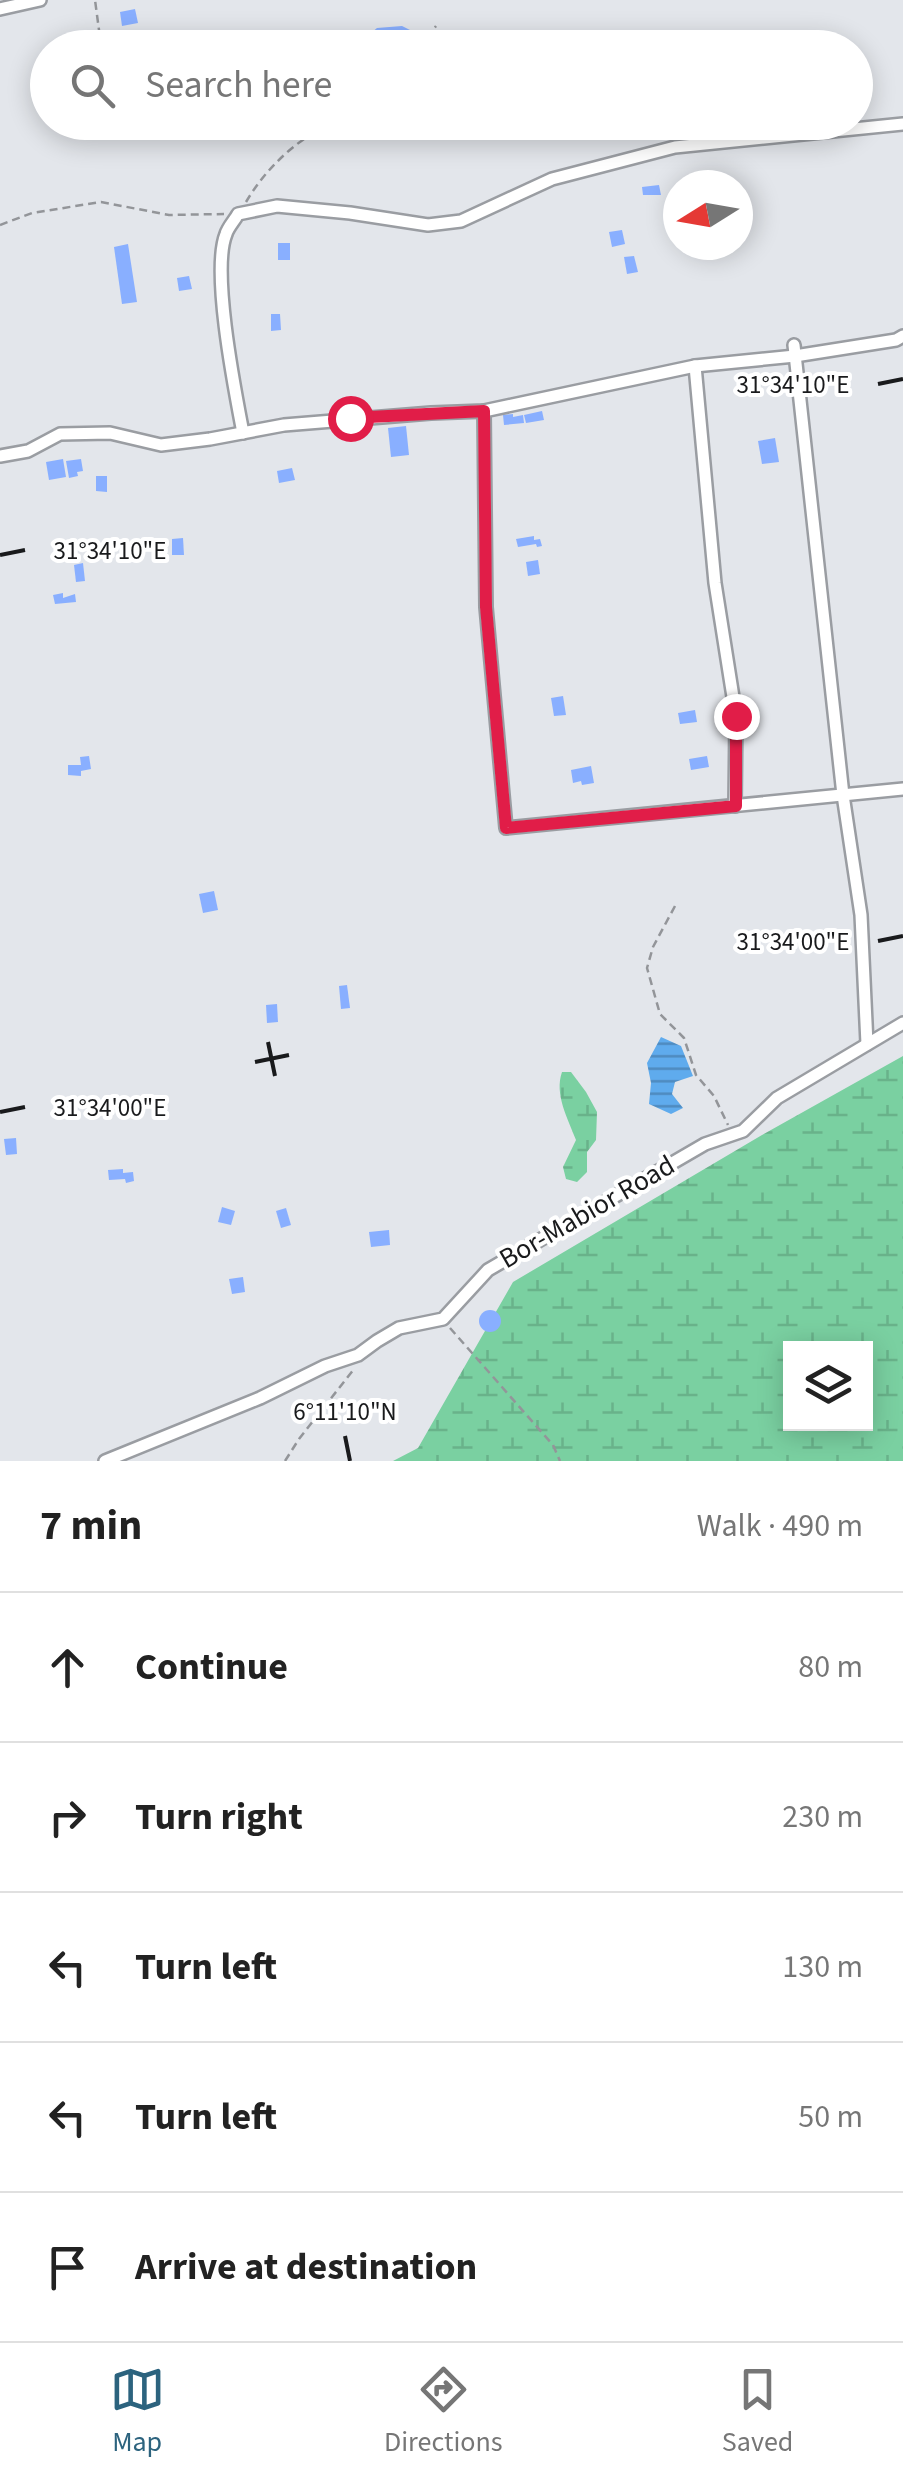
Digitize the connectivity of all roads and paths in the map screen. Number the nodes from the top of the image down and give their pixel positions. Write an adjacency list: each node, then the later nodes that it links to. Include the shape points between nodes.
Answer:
1 (40, 0): 3 (street)
2 (96, 0): 5 (path)
3 (0, 9)
4 (436, 26): 6 (path)
5 (99, 30)
6 (433, 30)
7 (903, 124): 8 (street)
8 (873, 127)
9 (304, 140): 11 (path, via 266,173)
10 (744, 140): 11 (street, via 675,147 552,180 461,221 428,226 277,206)
11 (238, 214): 12 (path, via 169,215 101,202); 17 (street, via 225,236 221,268)
12 (0, 225)
13 (903, 336): 14 (street)
14 (794, 350): 15 (street); 20 (street)
15 (695, 366): 16 (street); 21 (street, via 715,583 736,716)
16 (484, 411): 17 (street, via 350,418); 21 (street, via 486,607 506,828)
17 (243, 433): 18 (street, via 161,445 110,434 60,434)
18 (0, 456)
19 (903, 790): 20 (street)
20 (844, 795): 21 (street); 24 (street, via 861,914)
21 (736, 806)
22 (676, 906): 25 (path, via 647,968 660,1014 684,1038 696,1075)
23 (903, 1022): 24 (street, Bor-Mabior Road)
24 (867, 1044): 25 (street, Bor-Mabior Road, via 777,1098)
25 (732, 1135): 26 (street, Bor-Mabior Road, via 488,1270)
26 (442, 1319): 28 (street, via 399,1328 358,1356); 30 (path)
27 (355, 1369): 29 (path)
28 (105, 1461)
29 (285, 1461)
30 (560, 1461)

